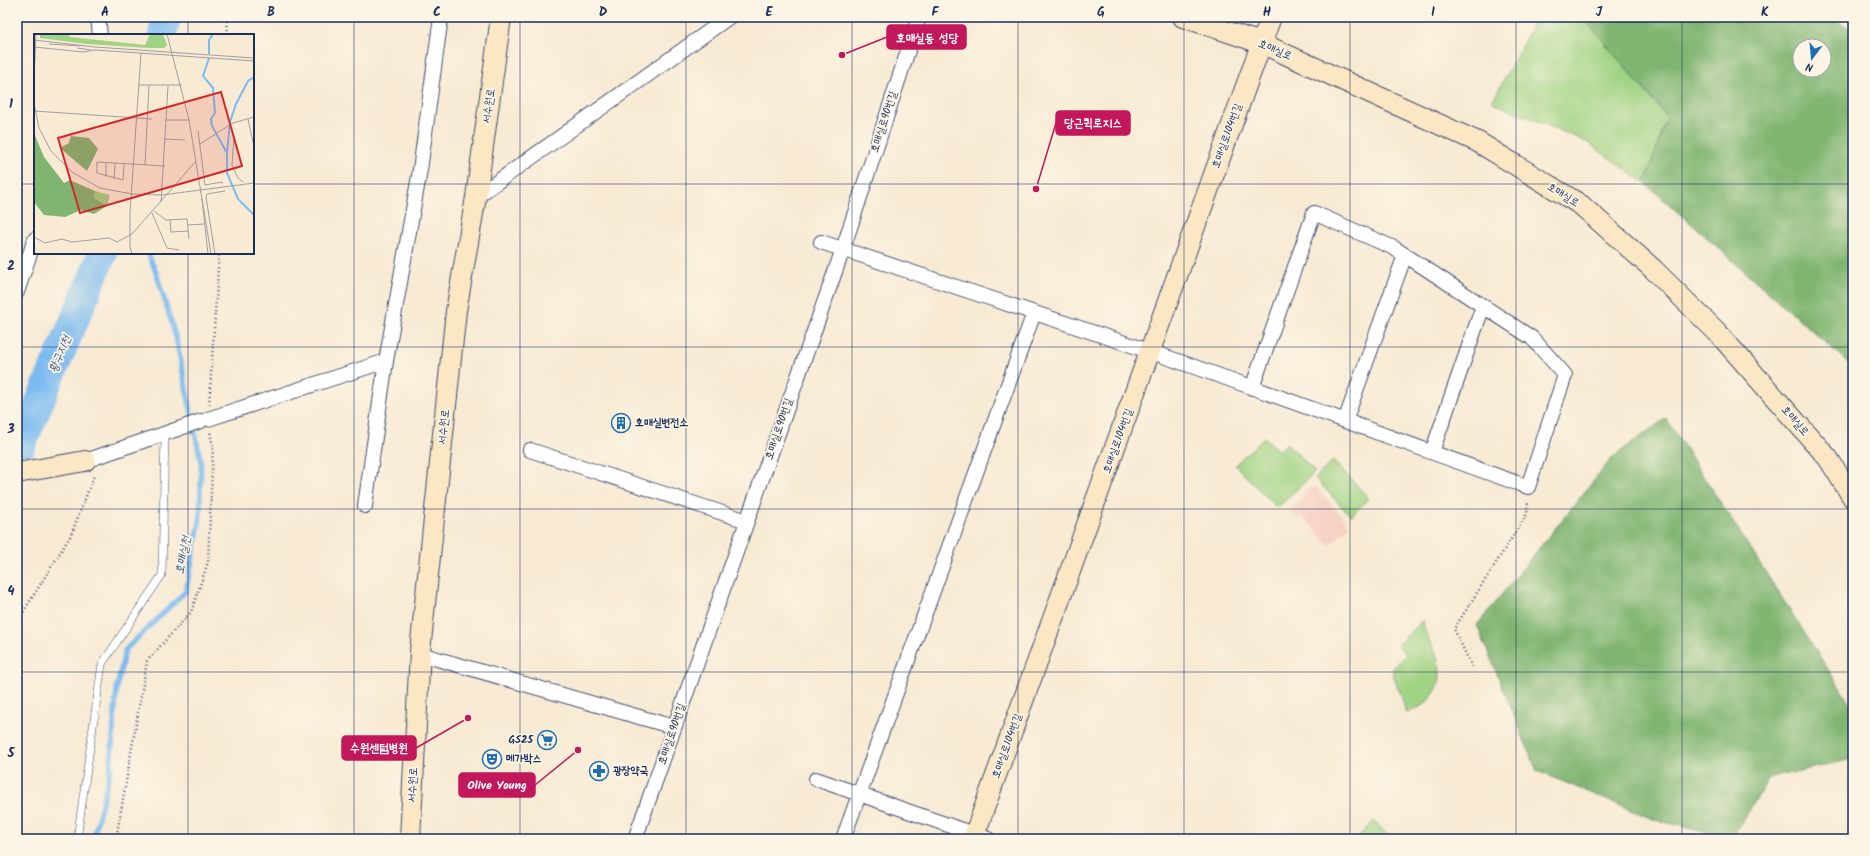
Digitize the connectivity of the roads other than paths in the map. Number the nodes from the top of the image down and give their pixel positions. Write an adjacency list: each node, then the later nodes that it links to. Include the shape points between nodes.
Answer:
1 (98, 17): 8 (street)
2 (441, 17): 19 (street, via 420,170)
3 (501, 17): 10 (street, 서수원로)
4 (729, 17): 10 (street)
5 (919, 17): 13 (street, 호매실로90번길)
6 (1183, 17): 9 (street, 호매실로)
7 (1271, 17): 9 (street, 호매실로104번길)
8 (100, 34)
9 (1261, 43): 18 (street, 호매실로104번길); 27 (street, 호매실로, via 1478,142 1580,205 1653,268 1717,332 1828,458)
10 (476, 197): 30 (street, 서수원로, via 456,311)
11 (34, 242): 15 (street)
12 (821, 242): 13 (street)
13 (843, 250): 17 (street); 29 (street, 호매실로90번길)
14 (1405, 255): 16 (street); 20 (street, via 1314,213); 21 (street)
15 (17, 292)
16 (1483, 306): 24 (street); 24 (street, via 1532,338 1565,375 1528,487)
17 (1034, 313): 18 (street); 33 (street)
18 (1150, 352): 20 (street); 34 (street, 호매실로104번길)
19 (386, 361): 22 (street); 28 (street)
20 (1252, 388): 21 (street)
21 (1345, 421): 24 (street)
22 (170, 432): 25 (street); 35 (lane, via 162,575 102,664)
23 (530, 450): 29 (street)
24 (1432, 452)
25 (90, 459): 26 (street)
26 (17, 473)
27 (1853, 498)
28 (365, 506)
29 (747, 521): 31 (street, 호매실로90번길)
30 (420, 654): 31 (street); 36 (street, 서수원로)
31 (674, 727): 37 (street, 호매실로90번길)
32 (816, 779): 33 (street)
33 (858, 794): 34 (street); 38 (street)
34 (979, 837)
35 (76, 839)
36 (410, 839)
37 (635, 839)
38 (843, 839)

